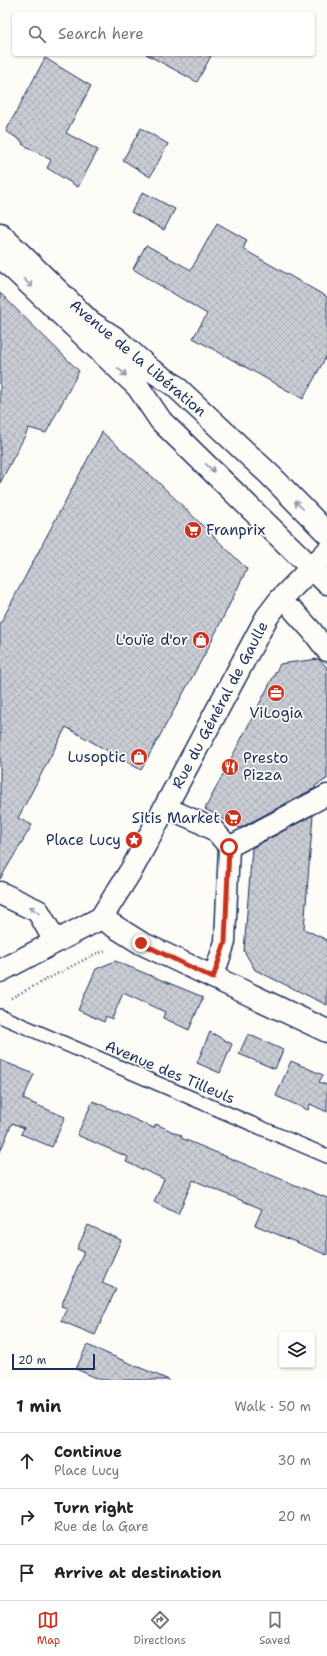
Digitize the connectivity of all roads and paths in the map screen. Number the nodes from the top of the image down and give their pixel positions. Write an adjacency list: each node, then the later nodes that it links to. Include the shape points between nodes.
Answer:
1 (0, 234): 3 (main road, Avenue de la Libération, one-way to 1, via 174,386 151,370 115,338 90,322)
2 (0, 256): 5 (main road, Avenue de la Libération, one-way to 5, via 138,387 161,421)
3 (327, 532)
4 (327, 552): 5 (main road, Rue du Général de Gaulle)
5 (311, 568): 6 (main road, Avenue de la Libération); 10 (main road, Rue du Général de Gaulle, via 267,617)
6 (327, 583)
7 (294, 611): 8 (street)
8 (327, 651)
9 (327, 795): 11 (street)
10 (166, 807): 11 (street, via 215,831); 13 (main road, Rue du Général de Gaulle)
11 (229, 847): 17 (street, via 225,942)
12 (0, 893): 14 (main road, one-way to 12, via 38,911)
13 (101, 918): 14 (main road); 17 (main road, via 141,943)
14 (55, 941): 16 (main road)
15 (111, 950): 18 (path, via 95,954)
16 (0, 971)
17 (213, 978): 20 (main road)
18 (7, 1001)
19 (0, 1016): 21 (lane, Avenue des Tilleuls)
20 (327, 1030)
21 (327, 1156)

